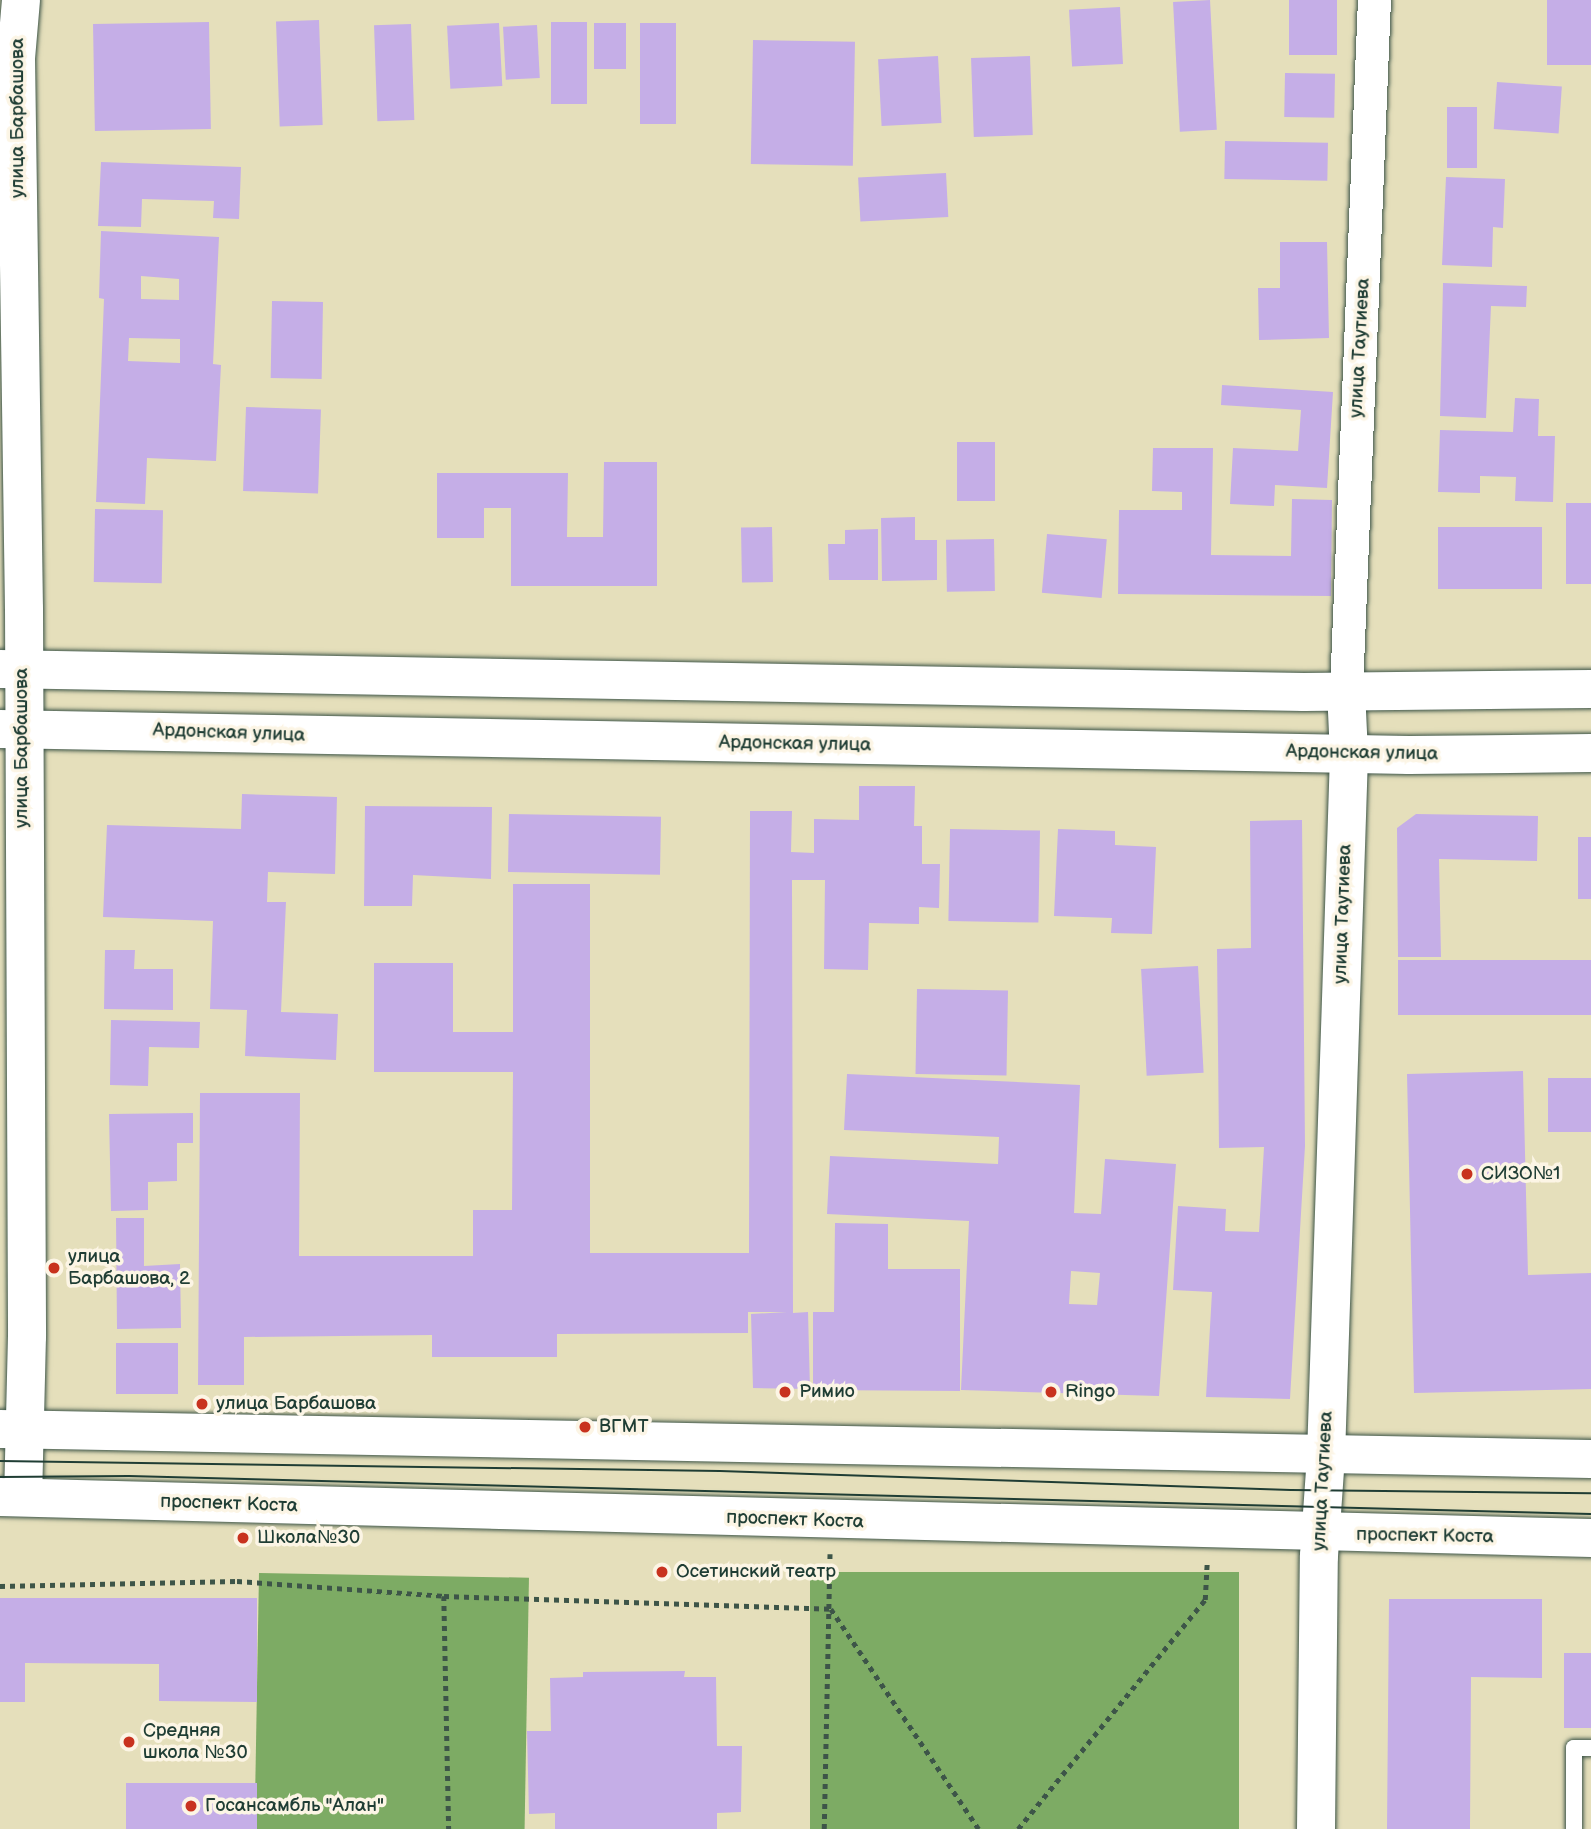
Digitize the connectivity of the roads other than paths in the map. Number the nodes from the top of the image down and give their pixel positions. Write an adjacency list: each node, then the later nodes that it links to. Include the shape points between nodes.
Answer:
1 (21, 0): 3 (main road, улица Барбашова, via 16,58)
2 (1374, 0): 5 (street, улица Таутиева)
3 (12, 669): 5 (main road); 6 (main road, улица Барбашова)
4 (1591, 689): 5 (main road)
5 (1346, 690): 8 (main road, улица Таутиева)
6 (11, 729): 8 (main road, Ардонская улица); 9 (main road, улица Барбашова)
7 (1591, 753): 8 (main road, Ардонская улица)
8 (1349, 754): 10 (main road, улица Таутиева)
9 (13, 1429): 10 (main road); 12 (main road, улица Барбашова)
10 (1326, 1456): 11 (main road); 13 (main road, улица Таутиева)
11 (1591, 1459)
12 (11, 1497): 13 (main road, проспект Коста)
13 (1321, 1534): 14 (main road, проспект Коста); 16 (main road, улица Таутиева)
14 (1591, 1538)
15 (1591, 1748): 17 (lane, via 1574,1748)
16 (1316, 1829)
17 (1574, 1829)

